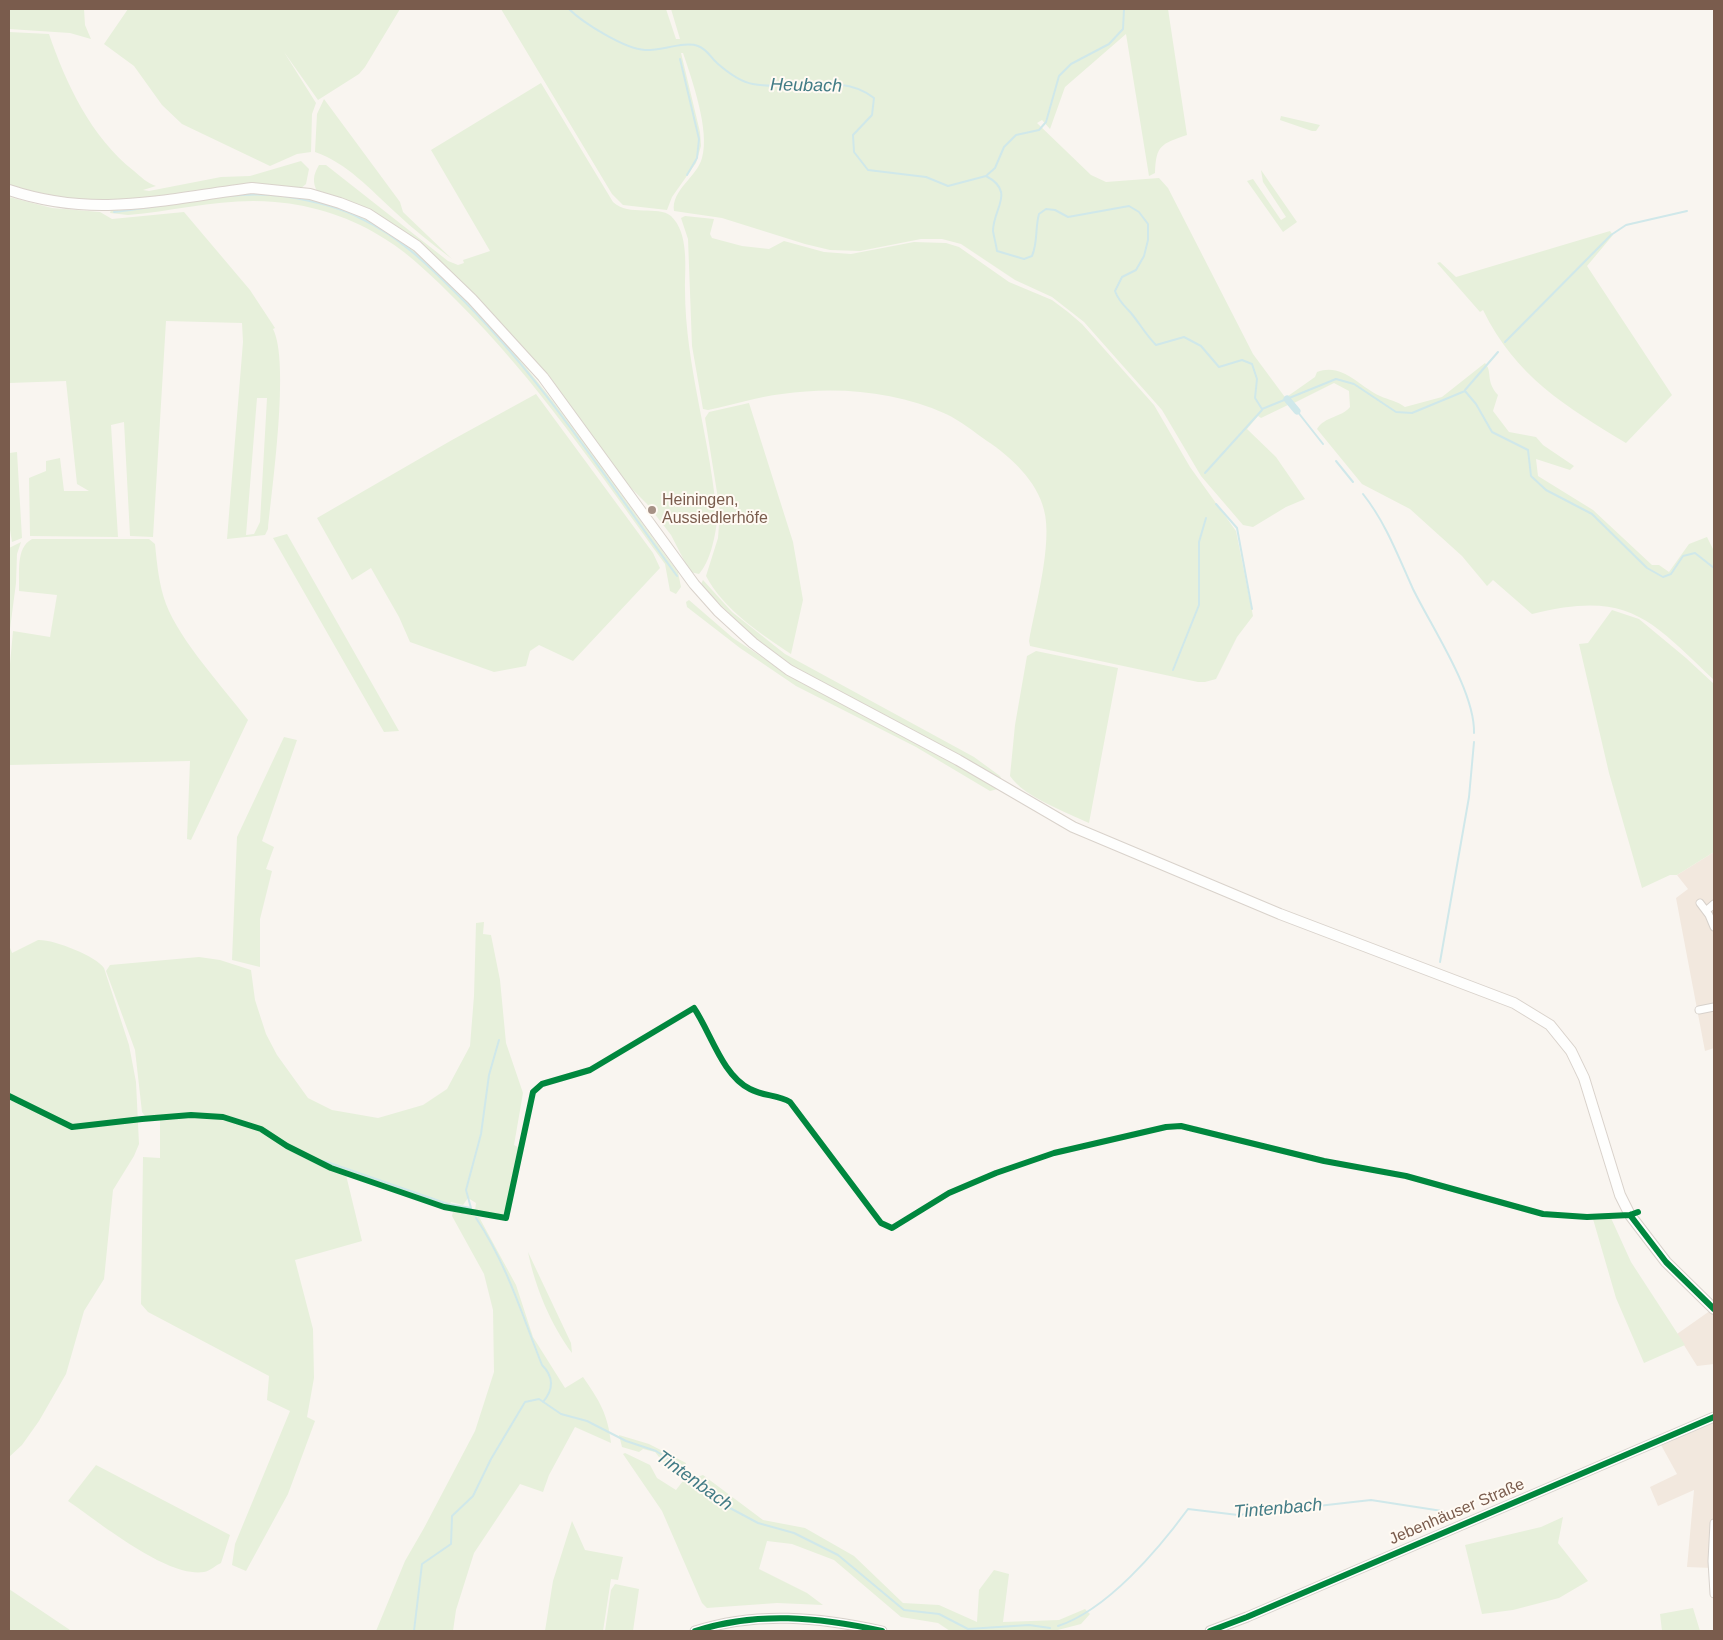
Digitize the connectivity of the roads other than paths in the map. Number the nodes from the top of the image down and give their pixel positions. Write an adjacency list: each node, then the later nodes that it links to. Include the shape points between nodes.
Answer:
1 (9, 190): 8 (main road, via 59,203 115,206 252,188 274,189 310,194 340,203 393,229 416,246 472,299 543,377 700,591 753,643 789,670 958,760 1073,827 1280,914 1514,1003 1550,1025 1571,1052 1584,1078 1620,1195 1630,1215 1666,1262)
2 (1700, 903): 4 (street)
3 (1714, 904): 4 (street)
4 (1706, 911): 5 (street)
5 (1714, 928)
6 (1714, 1007): 7 (street)
7 (1699, 1010)
8 (1713, 1308)
9 (1714, 1416): 14 (street, Jebenhäuser Straße)
10 (1714, 1523): 11 (street)
11 (1714, 1594)
12 (695, 1631): 13 (street, via 736,1621 784,1617 834,1621)
13 (882, 1631)
14 (1210, 1631)

